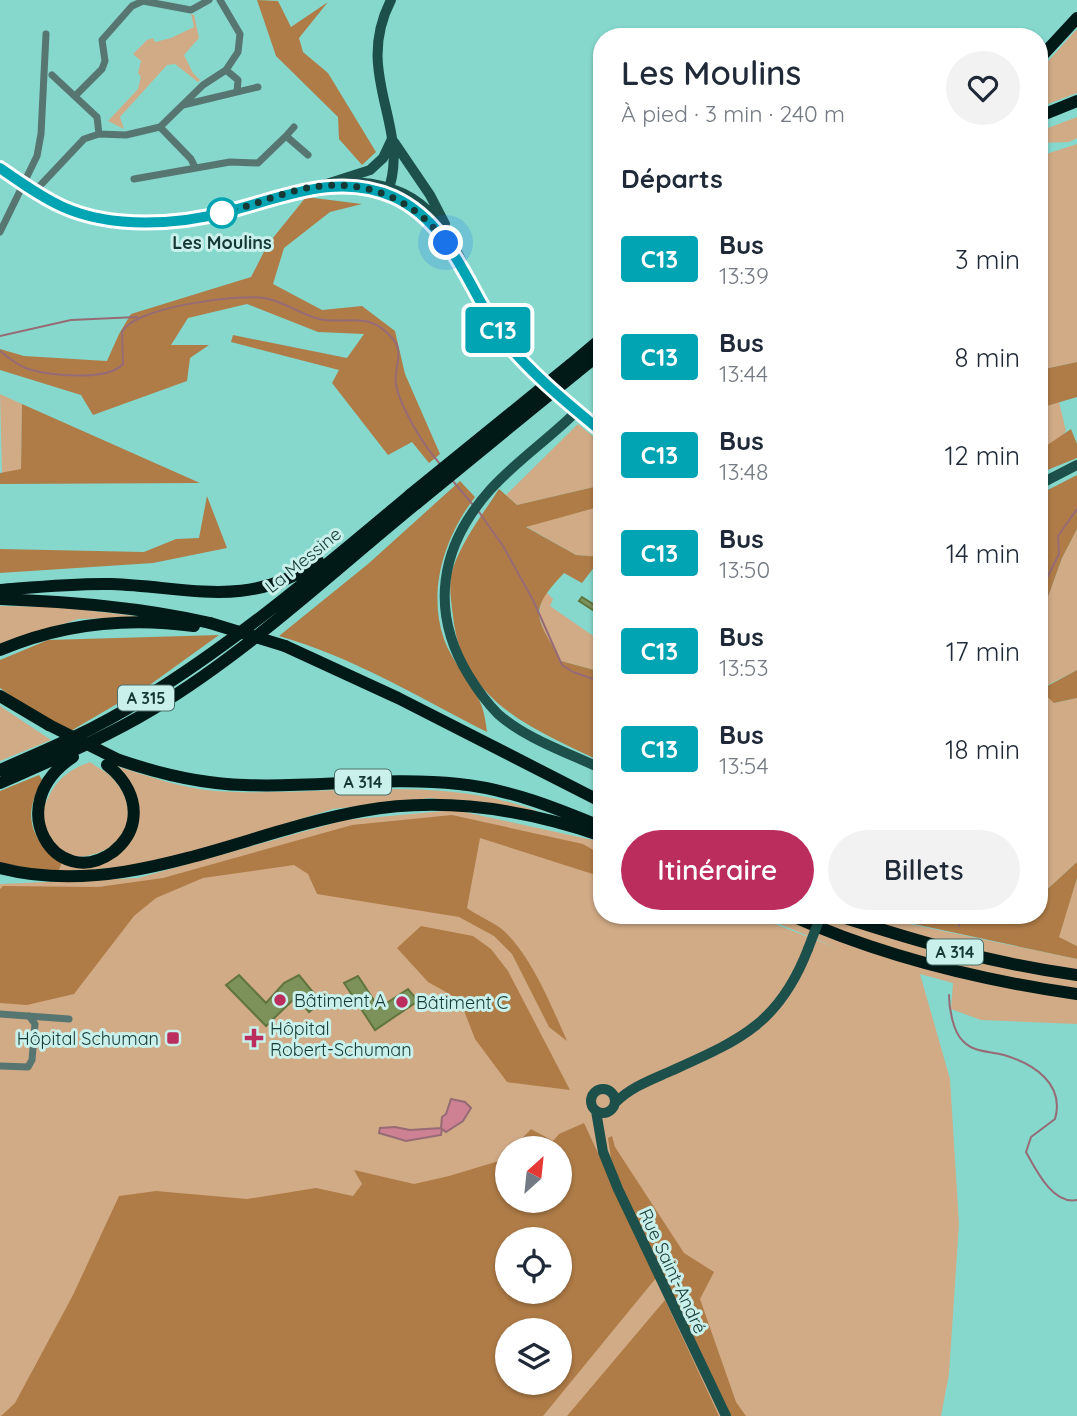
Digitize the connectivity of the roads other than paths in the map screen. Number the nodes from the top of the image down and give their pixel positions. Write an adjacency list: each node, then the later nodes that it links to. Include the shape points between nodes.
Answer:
1 (209, 0): 11 (street, via 191,10 149,0 132,6 102,40 102,69)
2 (220, 0): 7 (street, via 240,33 238,52)
3 (391, 0): 19 (main road, via 380,28 376,63)
4 (1077, 18): 6 (highway)
5 (46, 33): 24 (street, via 41,134)
6 (1048, 49)
7 (226, 70): 9 (street, via 238,80); 13 (street)
8 (52, 75): 11 (street)
9 (237, 92): 10 (street, via 256,85); 13 (street)
10 (265, 94)
11 (75, 96): 17 (street, via 97,117)
12 (1077, 101): 14 (highway)
13 (182, 105): 15 (street)
14 (1048, 113)
15 (160, 127): 17 (street); 21 (street)
16 (294, 127): 18 (street)
17 (99, 135): 26 (street, via 84,139)
18 (286, 136): 20 (street); 21 (street, via 258,163)
19 (392, 139): 25 (main road, via 383,158 370,170); 27 (main road, via 394,167); 29 (main road, via 430,195)
20 (309, 155)
21 (195, 167): 23 (street)
22 (0, 168): 24 (main road)
23 (134, 179)
24 (24, 184): 26 (main road); 28 (street)
25 (325, 184): 26 (main road, via 181,220 80,213); 27 (main road, via 365,182)
26 (35, 191)
27 (388, 191): 29 (main road, via 427,210); 30 (main road, via 430,223)
28 (0, 232)
29 (452, 239): 30 (main road)
30 (469, 278): 34 (main road, via 508,345)
31 (593, 348): 33 (highway, La Messine / A 315)
32 (593, 357): 33 (highway, La Messine / A 315)
33 (573, 369): 38 (highway, La Messine / A 315, bridge)
34 (577, 411): 35 (main road); 47 (main road, via 484,498 450,556 444,595 450,638 462,664 498,714)
35 (593, 424)
36 (1077, 464): 37 (main road)
37 (1048, 480)
38 (414, 499): 39 (highway, La Messine / A 315); 45 (highway, La Messine / A 315, via 246,644)
39 (374, 525): 40 (highway, via 295,577 260,590 223,593 96,584); 48 (highway, La Messine / A 315, via 235,638 169,682 99,724)
40 (0, 590)
41 (0, 599): 42 (highway, via 108,606)
42 (207, 625): 43 (highway, via 144,622 82,626); 50 (highway, bridge, via 346,673)
43 (0, 650)
44 (3, 698): 46 (highway, A 314, bridge)
45 (151, 710): 46 (highway, via 68,761 43,786 35,811 37,825 43,840 61,856 78,862 101,859 120,846 131,830 131,796); 49 (highway, La Messine / A 315)
46 (113, 763): 51 (highway, A 314, via 174,777 242,785 458,784 513,794)
47 (593, 765)
48 (0, 770)
49 (0, 783)
50 (593, 797)
51 (593, 824)
52 (593, 833): 53 (highway, via 511,811 420,805 337,816 172,862 97,875 43,876)
53 (0, 868)
54 (810, 924): 58 (highway, A 314, via 938,967)
55 (818, 924): 63 (main road, bridge, via 790,988 770,1015 720,1049)
56 (864, 924): 57 (highway, A 314, via 934,947)
57 (1077, 975)
58 (1077, 994)
59 (0, 1014): 60 (street)
60 (29, 1016): 61 (street); 62 (street, via 35,1024 28,1067)
61 (69, 1019)
62 (0, 1066)
63 (630, 1089): 64 (main road); 65 (main road)
64 (609, 1090): 65 (main road); 66 (main road, via 593,1094 591,1103)
65 (615, 1103): 67 (main road)
66 (596, 1111): 67 (main road); 68 (main road, Rue Saint-André)
67 (607, 1112): 68 (main road)
68 (600, 1136): 69 (main road, Rue Saint-André, via 618,1189)
69 (726, 1416)

